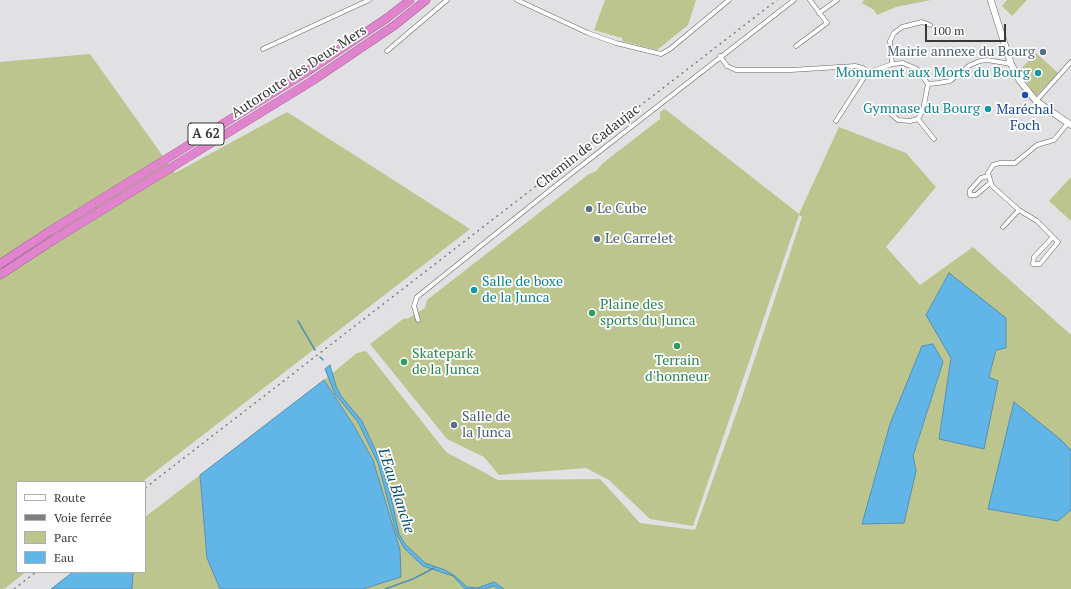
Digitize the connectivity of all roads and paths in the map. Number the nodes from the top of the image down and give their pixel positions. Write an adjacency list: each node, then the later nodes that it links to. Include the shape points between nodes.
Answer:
1 (369, 0): 15 (street)
2 (410, 0): 34 (highway, Autoroute des Deux Mers / A 62, via 306,73)
3 (426, 0): 35 (highway, Autoroute des Deux Mers / A 62, via 312,81 55,239)
4 (447, 0): 16 (street)
5 (517, 0): 6 (street, via 616,43 661,54)
6 (729, 0)
7 (794, 0): 17 (street, Chemin de Cadaujac)
8 (810, 0): 12 (street)
9 (837, 0): 12 (street)
10 (987, 0): 11 (main road)
11 (992, 0): 20 (main road)
12 (819, 13): 14 (street, via 827,23)
13 (930, 25): 19 (street, via 922,22 902,27 894,33 890,41)
14 (796, 46)
15 (263, 49)
16 (387, 51)
17 (720, 56): 21 (street, via 733,70 855,66 863,68); 36 (street, Chemin de Cadaujac, via 418,297 414,306)
18 (1071, 62): 23 (street)
19 (892, 64): 21 (street); 22 (street, via 903,63 914,67 921,72)
20 (1011, 64): 22 (street, via 980,61 970,65 950,81); 23 (main road, via 1025,89)
21 (867, 73): 26 (street)
22 (928, 84): 25 (street, via 924,110)
23 (1036, 101): 27 (main road)
24 (891, 114): 25 (street, via 901,121)
25 (918, 119): 28 (street)
26 (836, 121)
27 (1070, 124): 29 (street, via 1054,140 1037,146 1015,163 993,165)
28 (934, 140)
29 (988, 176): 30 (street); 30 (street, via 981,178 970,190 970,194 976,195)
30 (990, 182): 31 (street)
31 (1019, 210): 32 (street); 33 (street, via 1034,219)
32 (1003, 227)
33 (1053, 237): 33 (street, via 1059,243 1040,264 1033,264 1034,257)
34 (0, 264)
35 (0, 276)
36 (418, 320)

